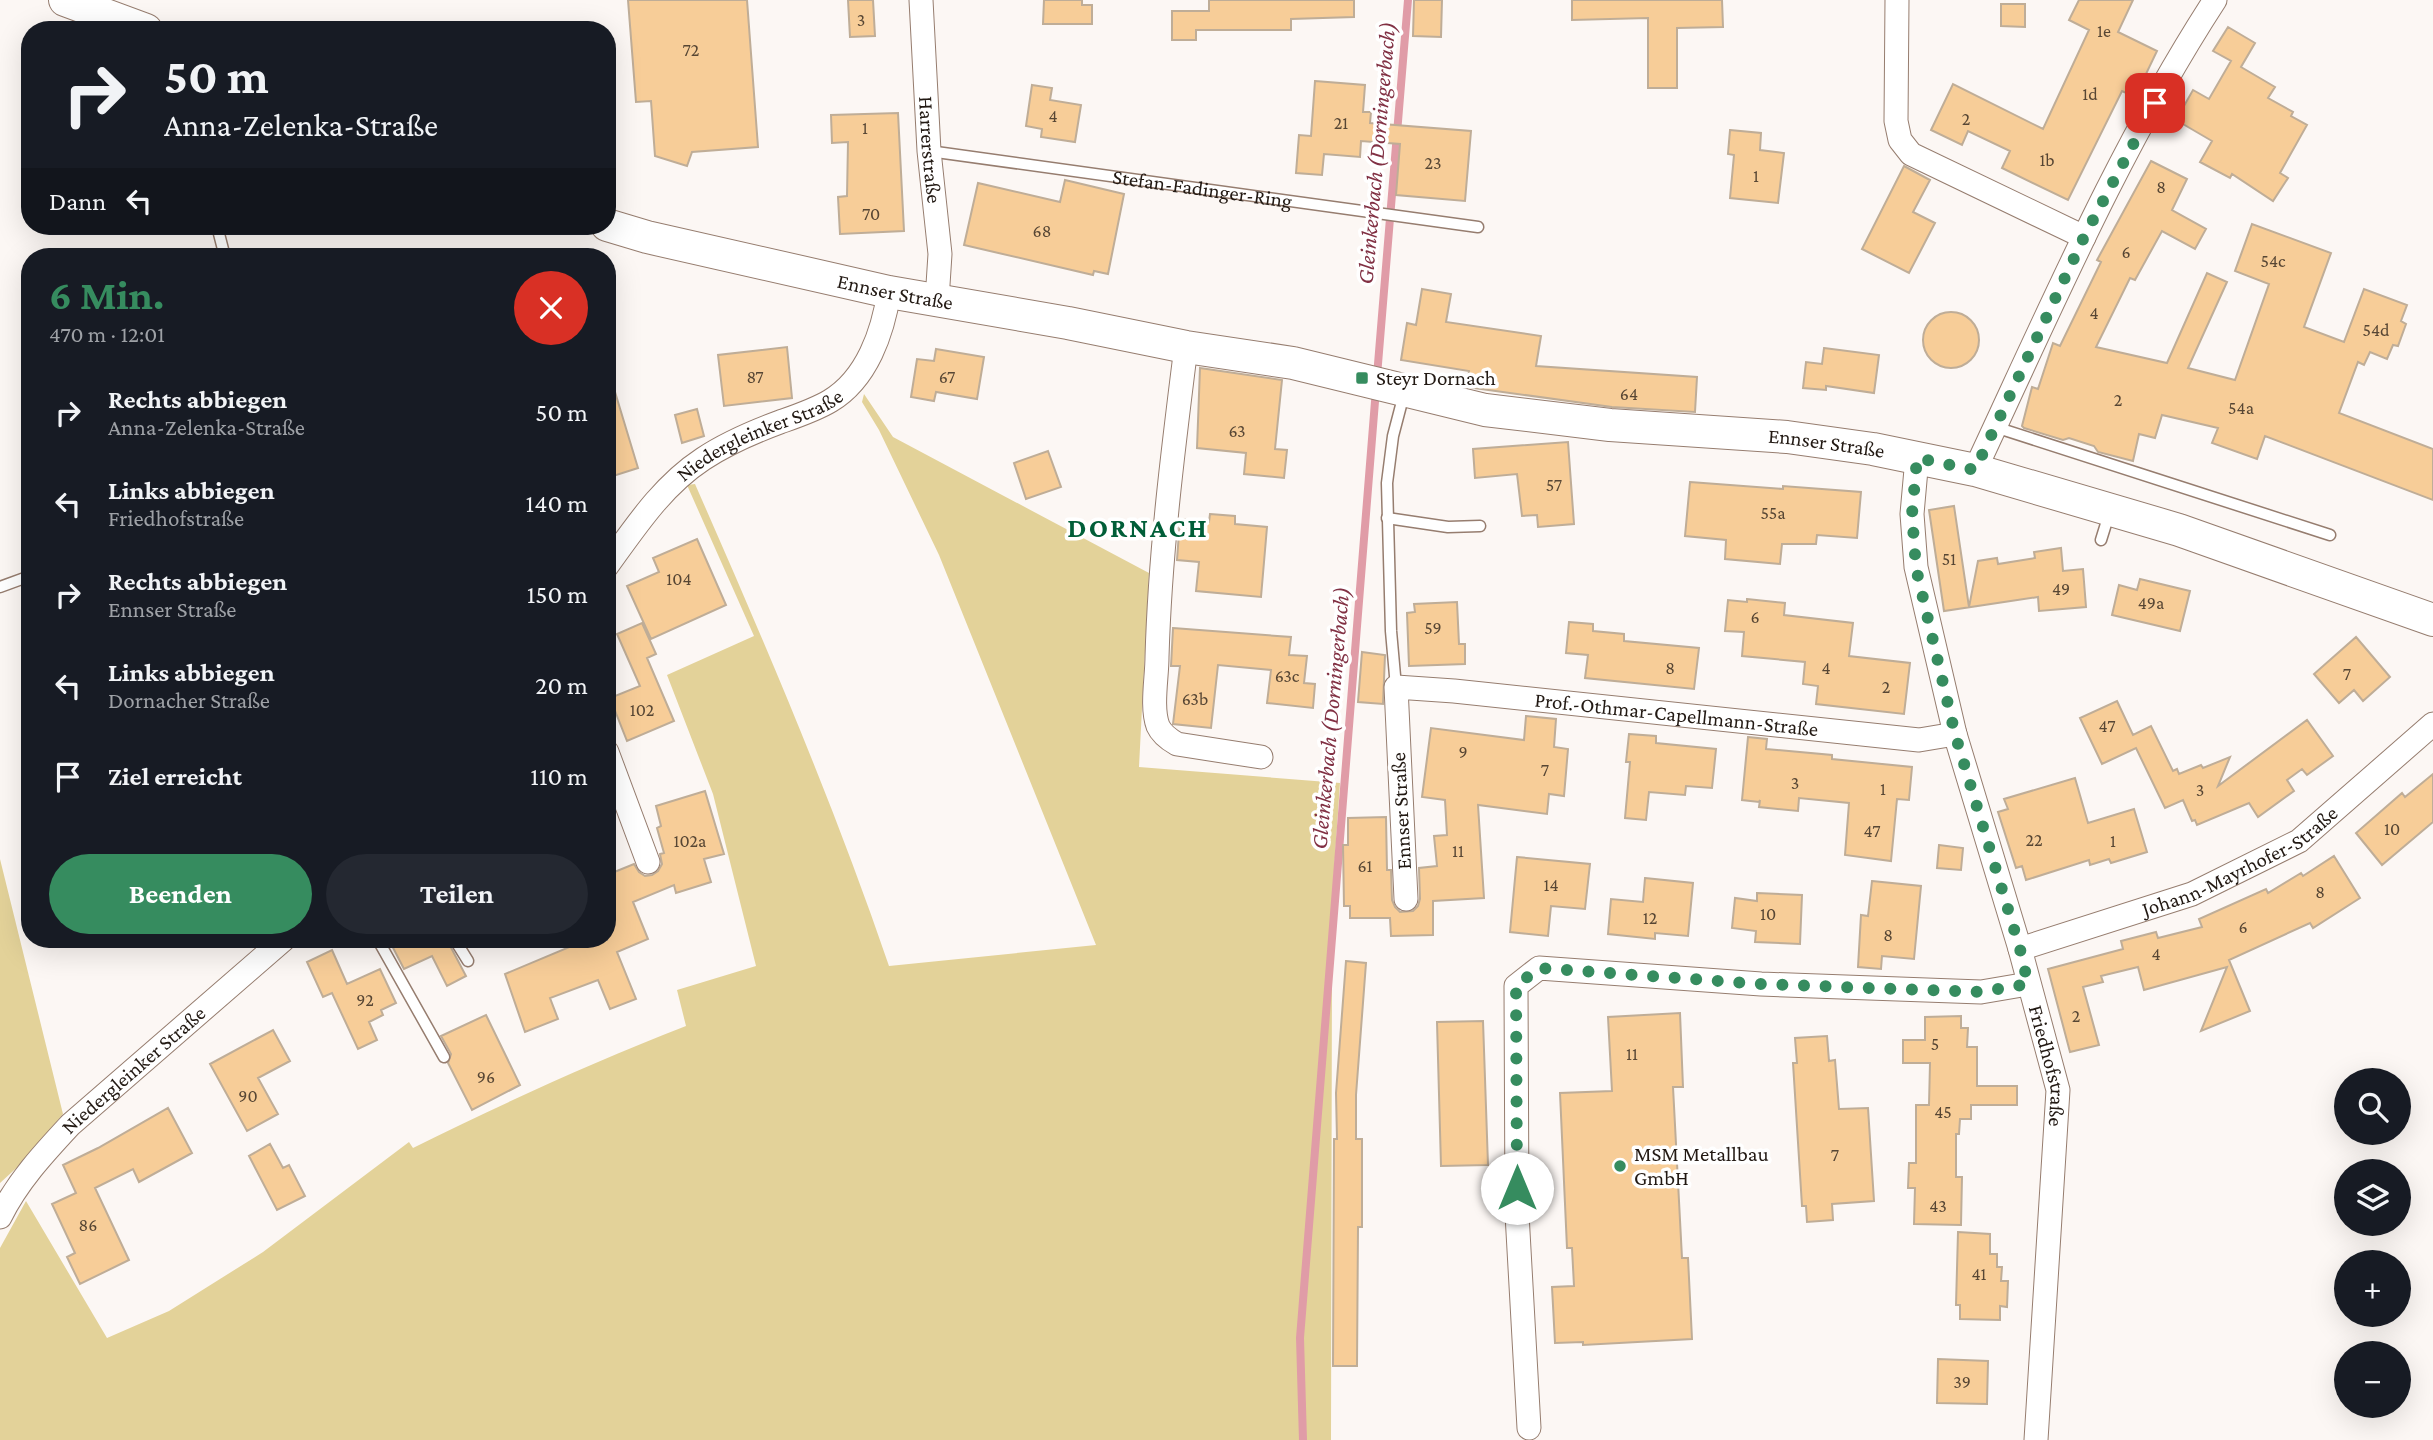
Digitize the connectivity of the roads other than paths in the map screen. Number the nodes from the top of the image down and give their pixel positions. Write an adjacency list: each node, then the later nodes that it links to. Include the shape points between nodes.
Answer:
1 (65, 0): 5 (street)
2 (921, 0): 6 (street, Harrerstraße)
3 (1898, 0): 9 (street, via 1896,121 1900,140 1912,154)
4 (2216, 0): 9 (street)
5 (122, 21)
6 (929, 151): 8 (lane, Stefan-Fadinger-Ring); 11 (street, Harrerstraße, via 940,254)
7 (616, 227): 10 (street, Ennser Straße)
8 (1478, 227)
9 (2084, 237): 14 (street)
10 (889, 292): 11 (street, Ennser Straße); 22 (street, Niedergleinker Straße, via 868,360 847,389 700,460 655,499)
11 (937, 300): 12 (street, Ennser Straße)
12 (1186, 347): 13 (street, Ennser Straße, via 1266,358); 29 (street, via 1164,548 1157,725 1177,744)
13 (1385, 384): 15 (street, Ennser Straße, via 1485,410 1554,420 1787,437); 18 (lane, Ennser Straße)
14 (1995, 428): 16 (street); 20 (lane)
15 (1917, 458): 16 (street, Ennser Straße); 28 (street, Friedhofstraße, via 1912,514 1916,568)
16 (1975, 470): 17 (street, Ennser Straße)
17 (2110, 508): 21 (lane); 25 (street, Ennser Straße)
18 (1387, 519): 19 (lane); 26 (lane, Ennser Straße)
19 (1480, 526)
20 (2330, 535)
21 (2101, 540)
22 (616, 553)
23 (21, 579): 24 (lane)
24 (0, 587)
25 (2433, 620)
26 (1396, 687): 28 (street, Prof.-Othmar-Capellmann-Straße, via 1919,740); 32 (street, Ennser Straße)
27 (2433, 724): 36 (street, Johann-Mayrhofer-Straße, via 2300,841 2192,894)
28 (1955, 734): 36 (street, Friedhofstraße)
29 (1261, 757)
30 (616, 776): 31 (street)
31 (648, 863)
32 (1406, 899)
33 (274, 948): 40 (street, Niedergleinker Straße, via 70,1125 43,1153)
34 (383, 948): 39 (lane)
35 (460, 948): 37 (lane)
36 (2020, 949): 38 (street, Friedhofstraße)
37 (468, 961)
38 (2028, 984): 41 (street, via 1981,992 1761,984 1539,968 1516,986 1517,1214); 42 (street, Friedhofstraße, via 2057,1090)
39 (444, 1057)
40 (0, 1217)
41 (1529, 1427)
42 (2036, 1440)

